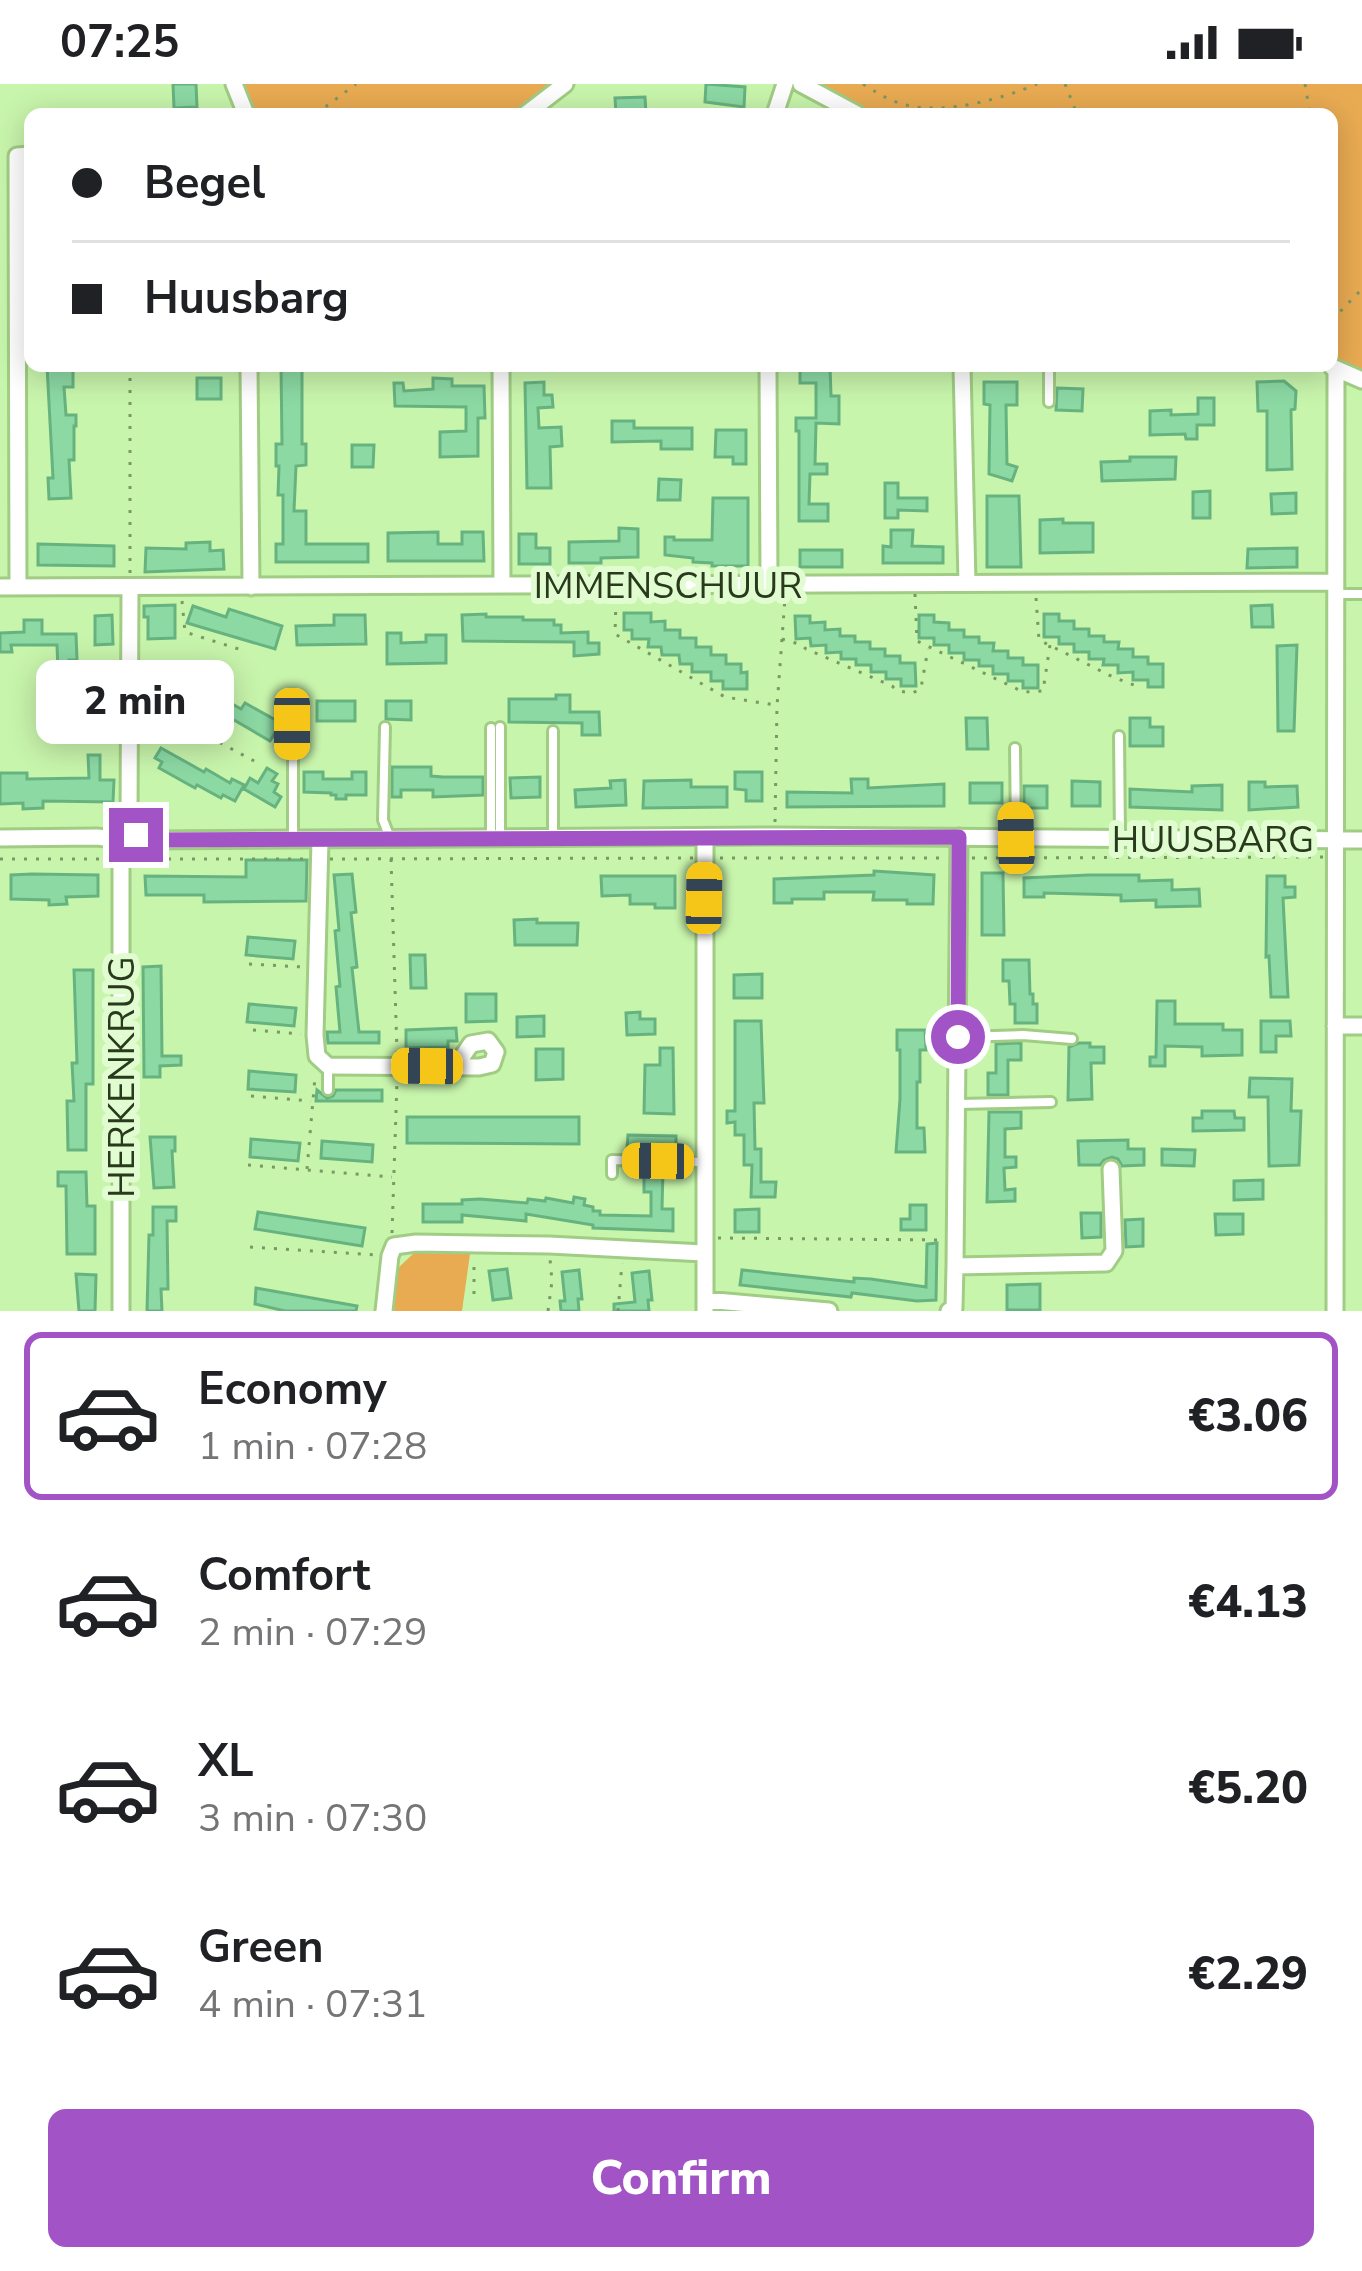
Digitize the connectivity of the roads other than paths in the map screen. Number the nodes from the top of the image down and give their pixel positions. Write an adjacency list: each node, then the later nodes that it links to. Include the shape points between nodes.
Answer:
1 (565, 84): 3 (street)
2 (801, 84): 4 (street)
3 (534, 108)
4 (846, 108)
5 (24, 156): 18 (street)
6 (249, 372): 16 (street)
7 (502, 372): 15 (street)
8 (768, 372): 14 (street)
9 (962, 372): 13 (street)
10 (1049, 372): 12 (lane)
11 (1333, 372): 20 (street)
12 (1049, 402)
13 (968, 583): 14 (street, IMMENSCHUUR); 20 (street, IMMENSCHUUR)
14 (778, 584): 15 (street, IMMENSCHUUR)
15 (502, 585): 16 (street, IMMENSCHUUR)
16 (251, 586): 19 (street, IMMENSCHUUR)
17 (0, 587): 18 (street, IMMENSCHUUR)
18 (19, 587): 19 (street, IMMENSCHUUR)
19 (130, 587): 36 (street, HUUSBARG, via 131,830 148,840)
20 (1335, 588): 21 (lane); 39 (street)
21 (1362, 594)
22 (292, 724): 36 (lane)
23 (385, 727): 34 (lane, via 383,820)
24 (495, 728): 31 (lane)
25 (554, 731): 32 (lane)
26 (1119, 736): 35 (lane)
27 (1015, 748): 33 (lane)
28 (705, 837): 29 (street, HUUSBARG); 32 (street, HUUSBARG); 49 (street)
29 (959, 837): 33 (street, HUUSBARG); 42 (street)
30 (0, 838): 55 (street, HERKENKRUG, via 110,838 120,852)
31 (495, 838): 32 (street, HUUSBARG); 34 (street, HUUSBARG)
32 (554, 838)
33 (1016, 838): 35 (street, HUUSBARG)
34 (390, 839): 37 (street, HUUSBARG)
35 (1120, 839): 39 (street, HUUSBARG)
36 (293, 840): 37 (street, HUUSBARG)
37 (320, 840): 44 (street, via 315,1035)
38 (1362, 840): 39 (street, HUUSBARG)
39 (1337, 849): 40 (street)
40 (1335, 1026): 41 (street); 59 (street)
41 (1362, 1027)
42 (958, 1037): 43 (lane); 48 (street)
43 (1072, 1040)
44 (323, 1061): 45 (street); 46 (lane)
45 (456, 1066)
46 (328, 1090)
47 (1051, 1102): 48 (lane)
48 (958, 1103): 53 (street)
49 (704, 1162): 51 (lane, via 612,1160); 52 (street)
50 (1111, 1169): 53 (street, via 1114,1251 1106,1263)
51 (612, 1174)
52 (704, 1246): 54 (street); 56 (street, via 416,1243 392,1251)
53 (955, 1266): 58 (street)
54 (705, 1305): 57 (street)
55 (121, 1311)
56 (385, 1311)
57 (829, 1311)
58 (949, 1311)
59 (1335, 1311)

